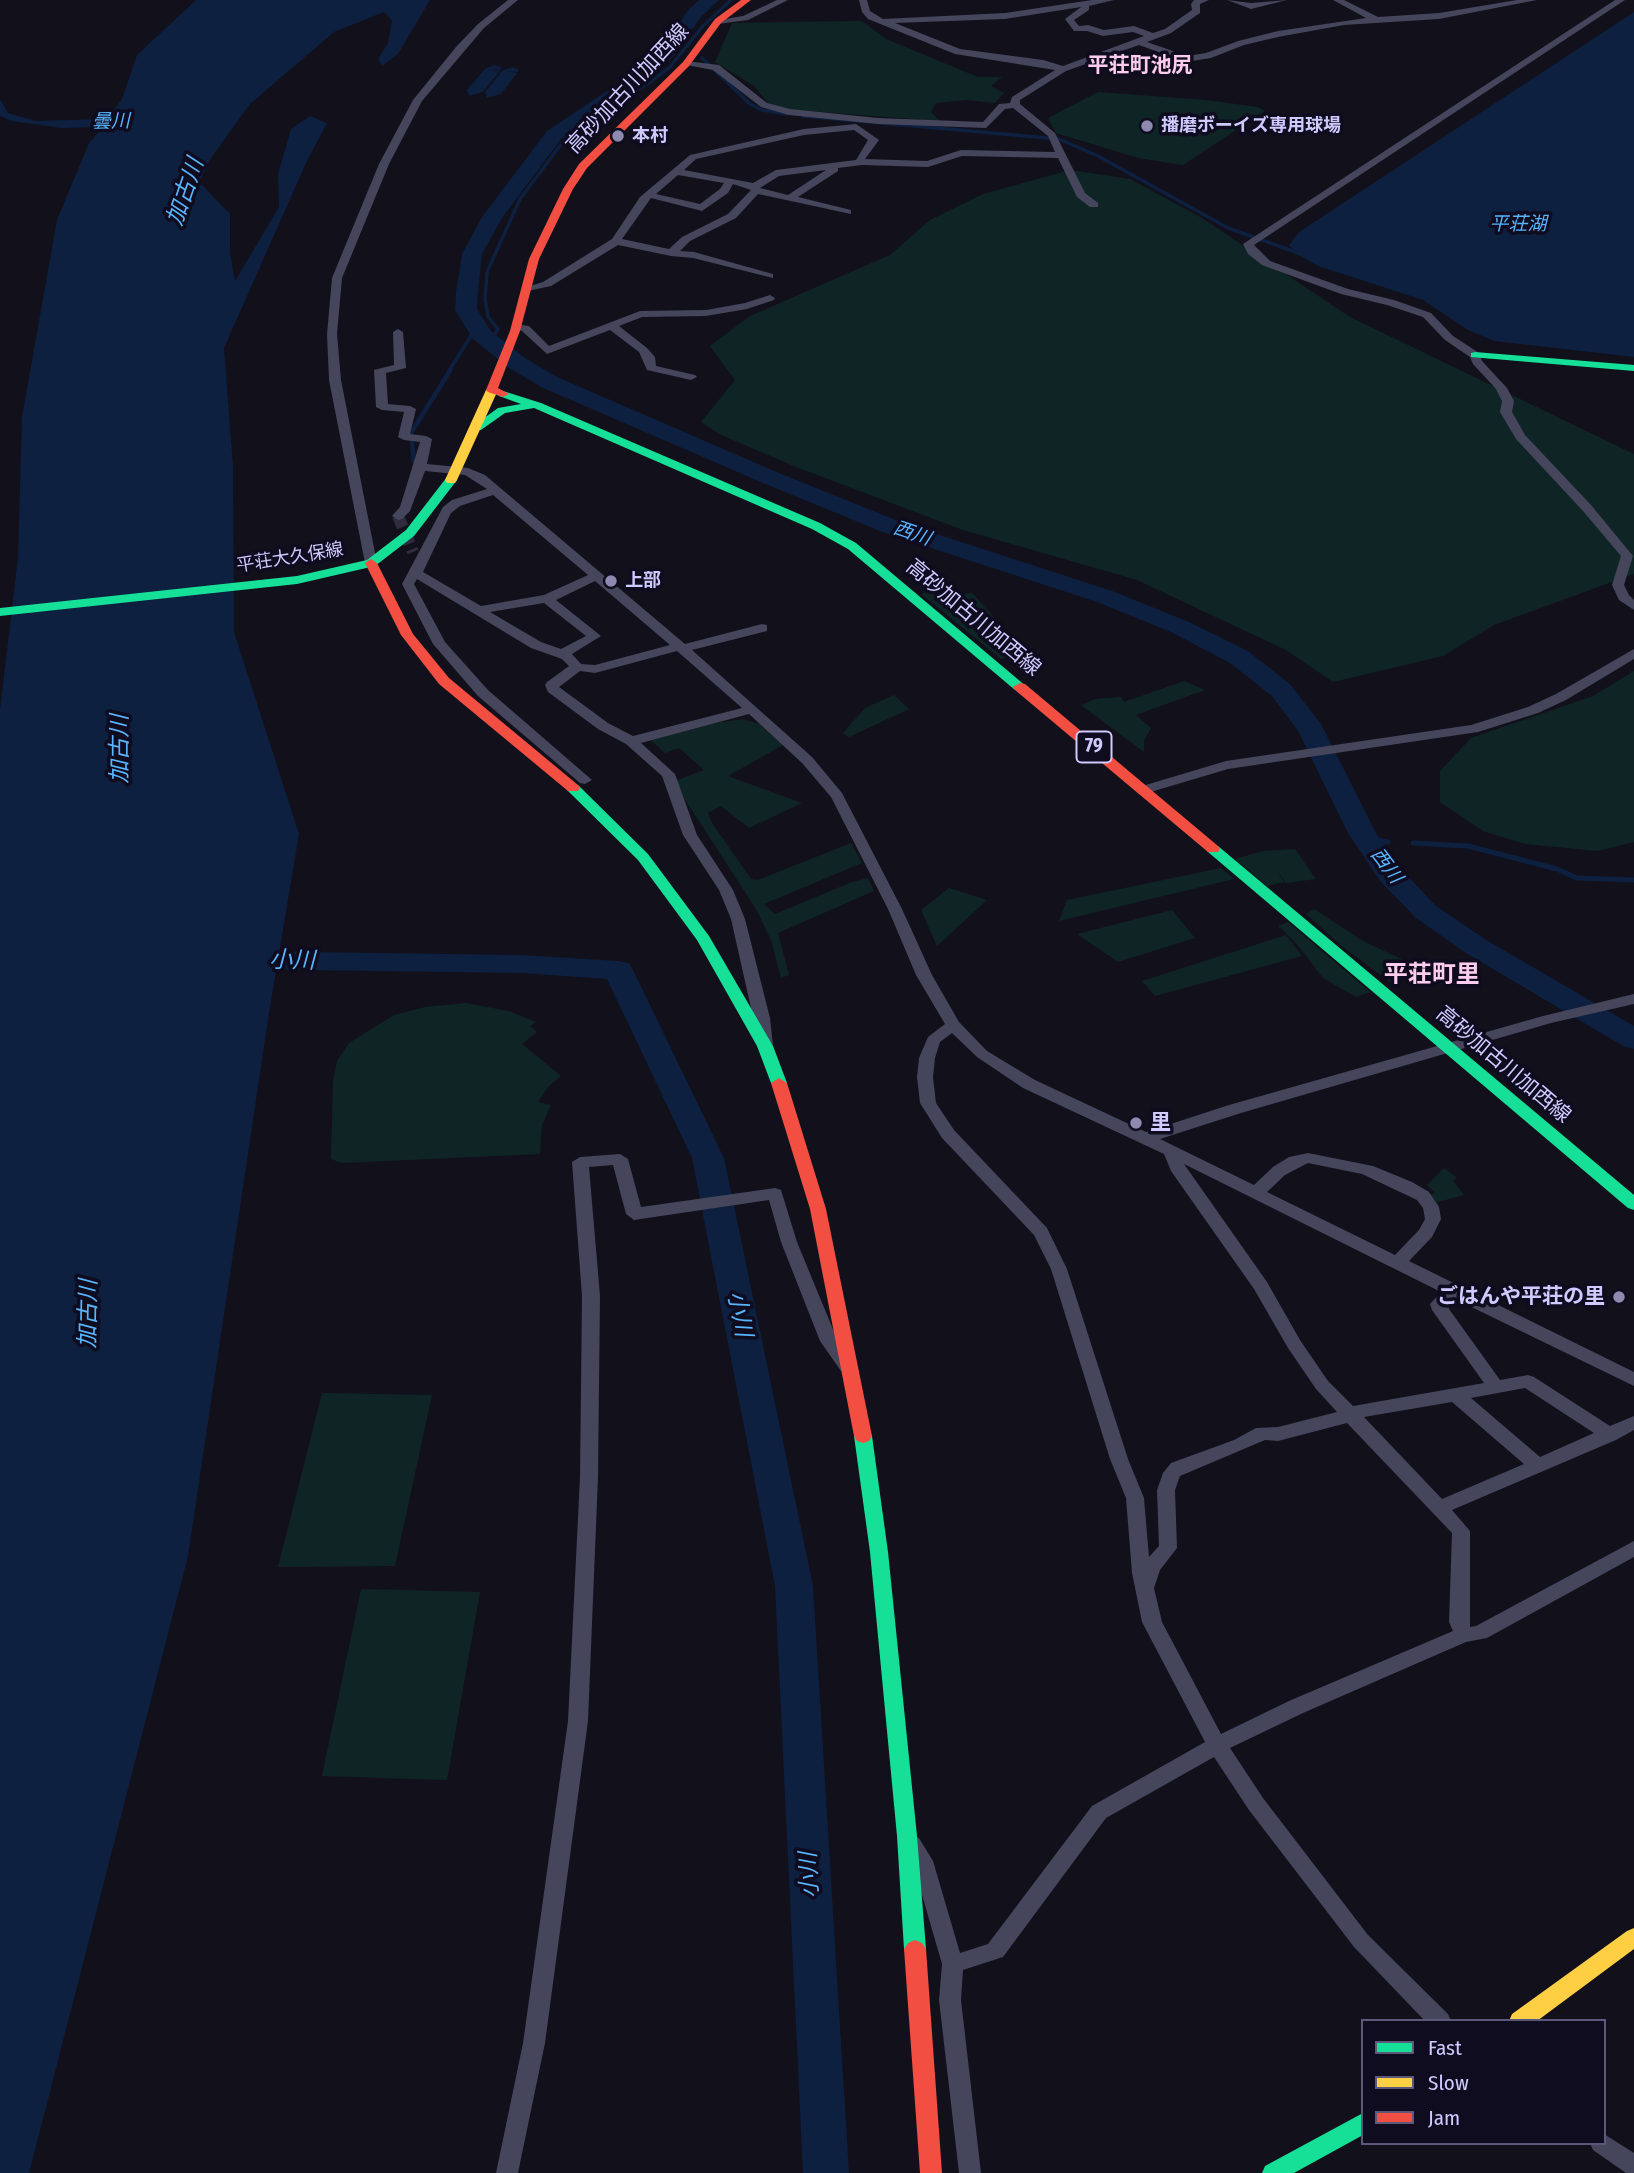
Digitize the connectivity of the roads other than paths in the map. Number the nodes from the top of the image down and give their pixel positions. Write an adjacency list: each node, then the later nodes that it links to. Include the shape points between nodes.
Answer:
1 (514, 0): 56 (street, via 481,26 418,100 384,164 337,278 332,334 335,380 358,488)
2 (747, 0): 16 (main road, 高砂加古川加西線)
3 (784, 0): 16 (street, via 745,18)
4 (863, 0): 17 (street, via 869,15)
5 (1110, 0): 12 (street)
6 (1205, 0): 18 (street, via 1195,4 1194,14)
7 (1231, 0): 8 (street, via 1251,6)
8 (1283, 0)
9 (1337, 0): 13 (street)
10 (1533, 0): 15 (street, via 1439,16)
11 (1621, 0): 45 (street, via 1248,244 1266,263 1427,315 1449,338)
12 (1085, 5): 17 (street, via 989,18); 18 (street, via 1069,19 1077,29 1103,33 1134,29)
13 (1349, 6): 14 (street); 15 (street)
14 (1328, 10)
15 (1374, 19): 19 (street, via 1278,34 1186,59)
16 (718, 21): 20 (main road, 高砂加古川加西線)
17 (885, 21): 21 (street, via 958,52)
18 (1152, 36): 19 (street)
19 (1137, 41): 21 (street)
20 (686, 64): 23 (street, via 716,67 769,108); 40 (main road, 高砂加古川加西線, via 583,166 537,252)
21 (1063, 69): 22 (street, via 1032,86 1015,99)
22 (1015, 105): 23 (street, via 1002,106 986,125); 25 (street, via 1053,138)
23 (878, 121): 24 (street, via 875,126)
24 (856, 127): 26 (street, via 874,140 864,151); 28 (street, via 804,132 709,153)
25 (1062, 155): 26 (street, via 961,153 928,164); 34 (street, via 1081,195)
26 (862, 162): 27 (street)
27 (838, 166): 30 (street, via 776,173); 32 (street)
28 (675, 171): 29 (street); 31 (street)
29 (730, 181): 30 (street); 31 (street, via 702,208)
30 (755, 189): 32 (street); 38 (street, via 732,216 686,239)
31 (649, 195): 37 (street)
32 (790, 198): 33 (street)
33 (812, 204): 35 (street); 36 (street)
34 (1094, 205)
35 (800, 212)
36 (847, 212)
37 (616, 241): 38 (street); 40 (street, via 547,284)
38 (671, 253): 39 (street)
39 (769, 276)
40 (527, 290): 43 (main road, 高砂加古川加西線)
41 (770, 298): 42 (street, via 706,313 640,314)
42 (610, 325): 43 (street, via 547,351 525,328); 47 (street, via 643,350 649,367)
43 (515, 330): 48 (main road, 高砂加古川加西線)
44 (398, 332): 51 (street, via 400,368 380,370 382,407 410,409 404,437 426,439)
45 (1475, 355): 46 (main road); 60 (street, via 1501,388 1508,401 1506,412 1520,437 1627,556 1618,585)
46 (1634, 368)
47 (691, 377)
48 (495, 383): 49 (main road, 高砂加古川加西線 / 79); 50 (main road, 平荘大久保線)
49 (537, 405): 50 (main road, via 502,410); 71 (main road, 高砂加古川加西線 / 79, via 816,526 852,546)
50 (477, 428): 52 (main road, 平荘大久保線)
51 (420, 467): 52 (street); 54 (street, via 406,508)
52 (457, 471): 53 (street, via 476,475); 56 (main road, 平荘大久保線, via 411,533)
53 (495, 490): 57 (street, via 447,510); 58 (street)
54 (398, 516)
55 (413, 552): 57 (street)
56 (366, 565): 62 (main road, 平荘大久保線, via 297,580); 74 (main road, via 407,635 444,681 584,797 643,857 704,939)
57 (418, 569): 61 (street); 70 (street, via 408,584 445,651 483,693)
58 (596, 576): 59 (street); 64 (street)
59 (547, 599): 61 (street); 66 (street, via 594,636)
60 (1634, 606)
61 (481, 610): 66 (street, via 536,645)
62 (0, 612)
63 (762, 628): 64 (street)
64 (680, 648): 67 (street, via 595,669); 68 (street)
65 (1634, 653): 71 (street, via 1561,697 1473,729 1226,765)
66 (562, 654): 67 (street)
67 (577, 667): 69 (street, via 552,685 554,689)
68 (750, 710): 69 (street); 73 (street, via 807,760 837,796 923,975)
69 (631, 741): 74 (street, via 668,774 690,835 726,890 738,919)
70 (585, 780)
71 (1144, 790): 75 (main road, 高砂加古川加西線 / 79)
72 (1634, 999): 75 (street)
73 (953, 1025): 76 (street, via 982,1054 1029,1084); 92 (street, via 933,1040 927,1058 928,1103 956,1143 1041,1233 1059,1269 1135,1498)
74 (765, 1046): 82 (main road, via 818,1209)
75 (1450, 1047): 76 (street); 79 (main road, 高砂加古川加西線 / 79)
76 (1145, 1138): 77 (street)
77 (1172, 1153): 78 (street); 86 (street, via 1294,1344)
78 (1255, 1194): 80 (street); 80 (street, via 1279,1171 1308,1158 1367,1170 1406,1186 1423,1196 1433,1219)
79 (1634, 1204)
80 (1398, 1262): 81 (street)
81 (1453, 1291): 83 (street); 84 (street, via 1439,1304 1441,1310)
82 (848, 1368): 95 (main road, via 866,1453 879,1552); 103 (street, via 829,1341 775,1194 634,1214 620,1159 580,1161 591,1296 589,1477 578,1721 534,2043)
83 (1634, 1380)
84 (1496, 1387): 85 (street); 88 (street, via 1528,1381)
85 (1455, 1395): 86 (street); 89 (street)
86 (1346, 1414): 90 (street); 92 (street, via 1278,1434 1262,1433 1177,1468 1166,1490 1168,1548 1151,1567)
87 (1634, 1423): 88 (street)
88 (1610, 1435): 89 (street)
89 (1539, 1466): 90 (street)
90 (1440, 1508): 93 (street, via 1461,1531 1459,1622)
91 (1634, 1548): 93 (street, via 1523,1611 1480,1633)
92 (1146, 1588): 94 (street, via 1152,1622)
93 (1464, 1635): 94 (street)
94 (1217, 1745): 97 (street, via 1099,1812 995,1951); 98 (street, via 1317,1887 1361,1941)
95 (907, 1836): 97 (street, via 923,1861); 104 (main road)
96 (1634, 1937): 99 (main road)
97 (953, 1964): 105 (street, via 950,2000)
98 (1438, 2019)
99 (1523, 2019)
100 (1361, 2124): 106 (main road)
101 (1604, 2145): 102 (street)
102 (1634, 2166)
103 (507, 2173)
104 (931, 2173)
105 (970, 2173)
106 (1273, 2173)

